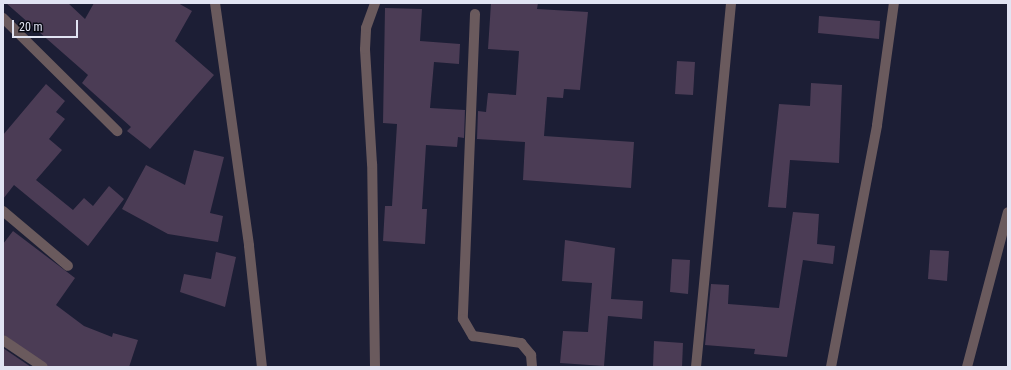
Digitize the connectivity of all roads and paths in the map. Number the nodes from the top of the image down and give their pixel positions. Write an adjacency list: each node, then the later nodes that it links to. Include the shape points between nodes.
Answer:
1 (215, 3): 13 (street, via 249,246)
2 (375, 3): 14 (street, via 366,28 365,49 372,164)
3 (731, 3): 16 (street)
4 (894, 3): 17 (street, via 877,125)
5 (475, 14): 15 (street, via 463,319 473,336 521,343 531,355)
6 (3, 18): 7 (street)
7 (117, 131)
8 (3, 211): 10 (street)
9 (1008, 212): 18 (street)
10 (68, 266)
11 (3, 340): 12 (street)
12 (43, 367)
13 (262, 367)
14 (375, 367)
15 (532, 367)
16 (696, 367)
17 (831, 367)
18 (967, 367)

